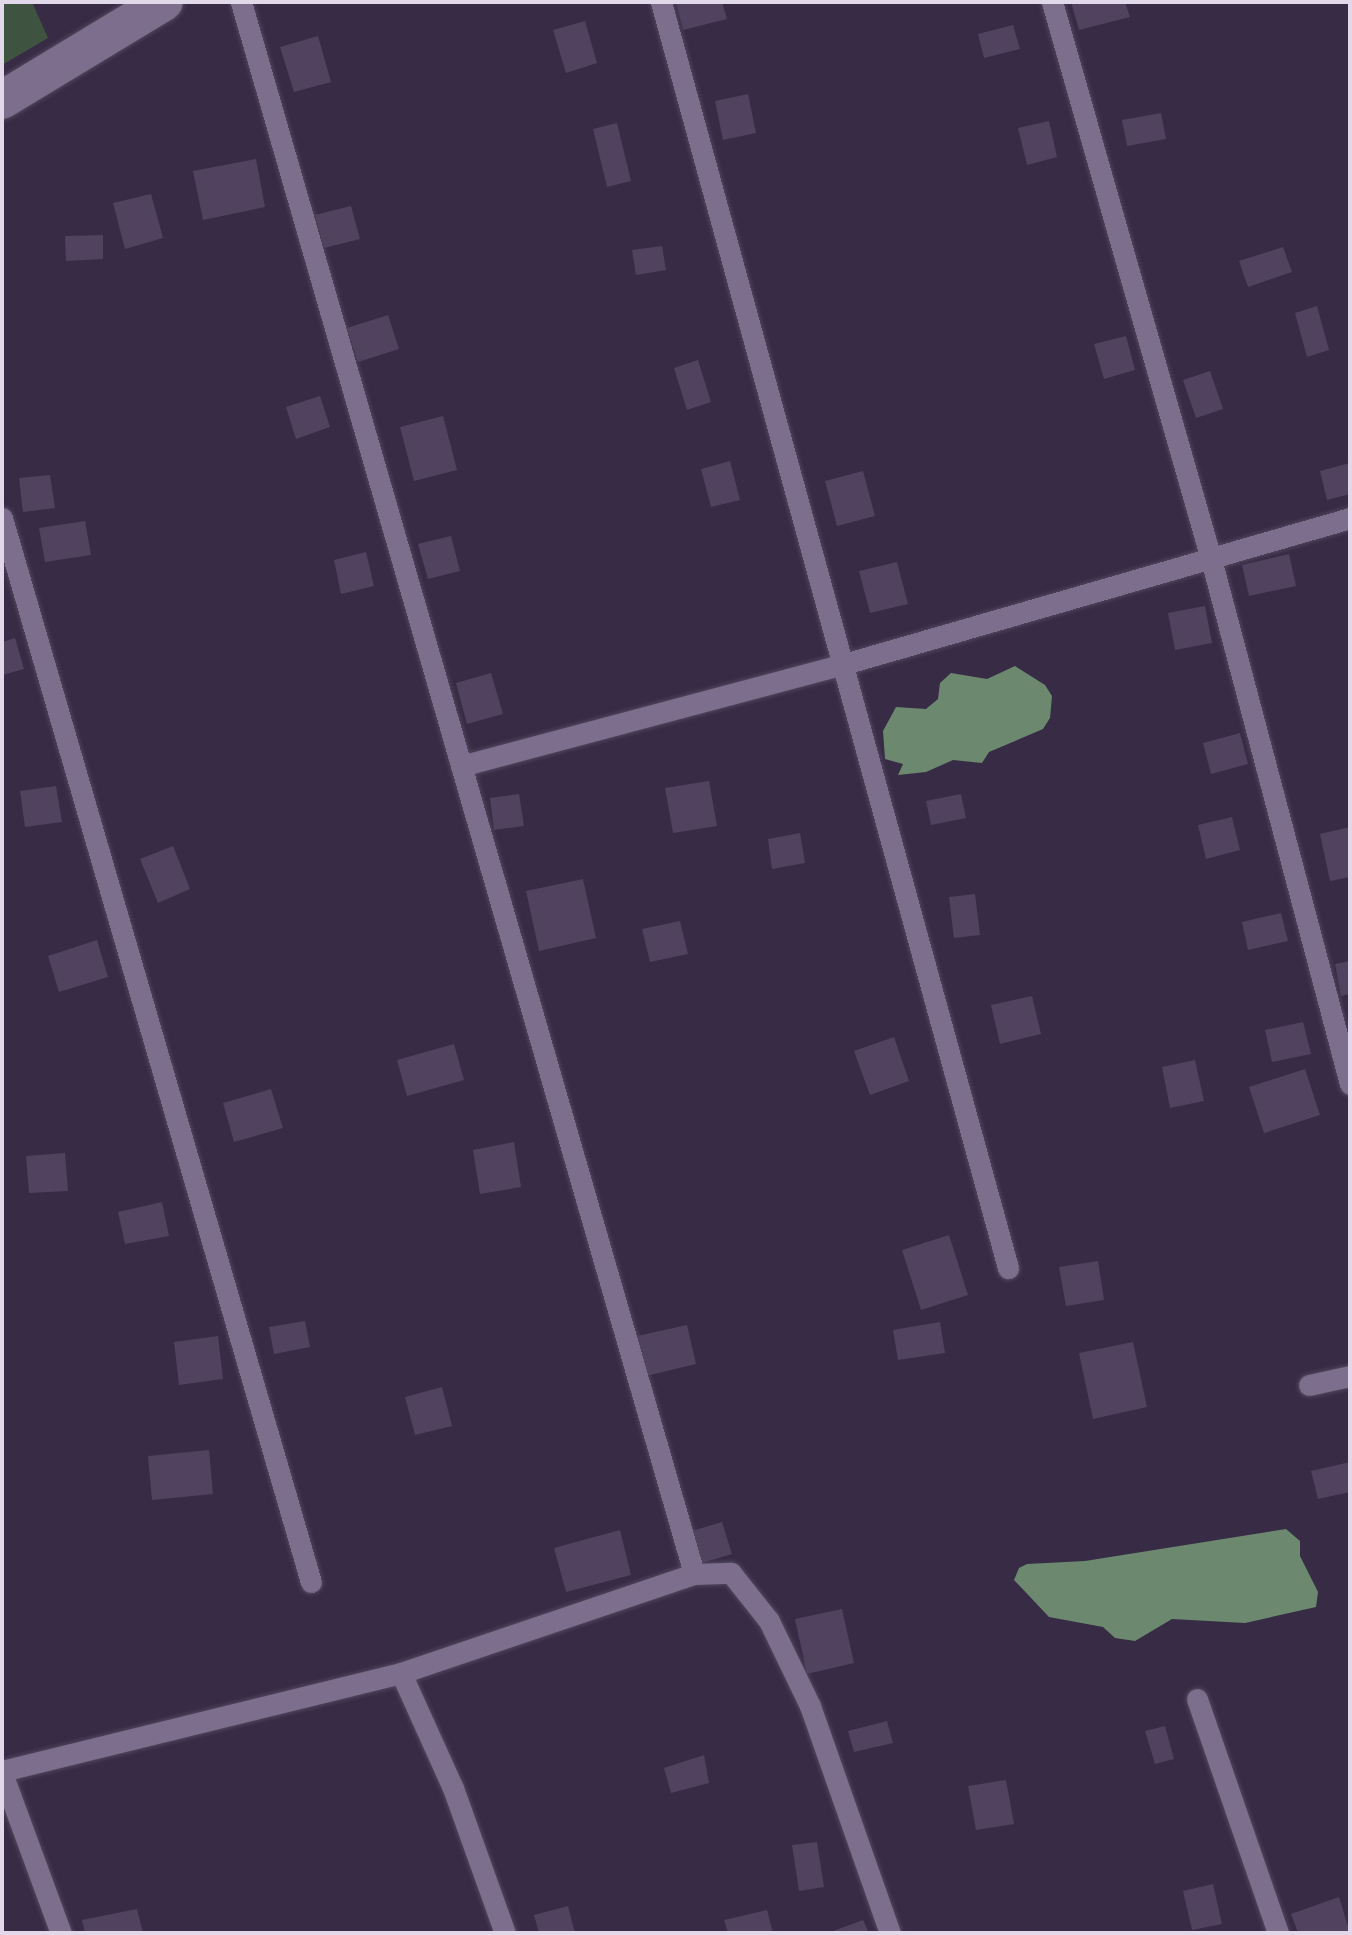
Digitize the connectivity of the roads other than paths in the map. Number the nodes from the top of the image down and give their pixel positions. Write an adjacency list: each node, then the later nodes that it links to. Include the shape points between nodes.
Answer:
1 (164, 2): 5 (street)
2 (241, 2): 10 (lane)
3 (661, 2): 9 (lane)
4 (1052, 2): 8 (lane)
5 (2, 100)
6 (2, 518): 16 (lane)
7 (1350, 518): 8 (lane)
8 (1211, 559): 9 (lane); 11 (lane)
9 (844, 664): 10 (lane); 12 (lane)
10 (461, 766): 15 (lane)
11 (1350, 1084)
12 (1008, 1268)
13 (1350, 1376): 14 (lane)
14 (1309, 1385)
15 (694, 1574): 17 (lane); 22 (lane, via 731,1573 769,1621 810,1706)
16 (311, 1582)
17 (401, 1672): 19 (lane); 21 (lane, via 453,1787)
18 (1197, 1699): 23 (lane)
19 (2, 1772): 20 (lane)
20 (61, 1933)
21 (505, 1933)
22 (890, 1933)
23 (1278, 1933)

